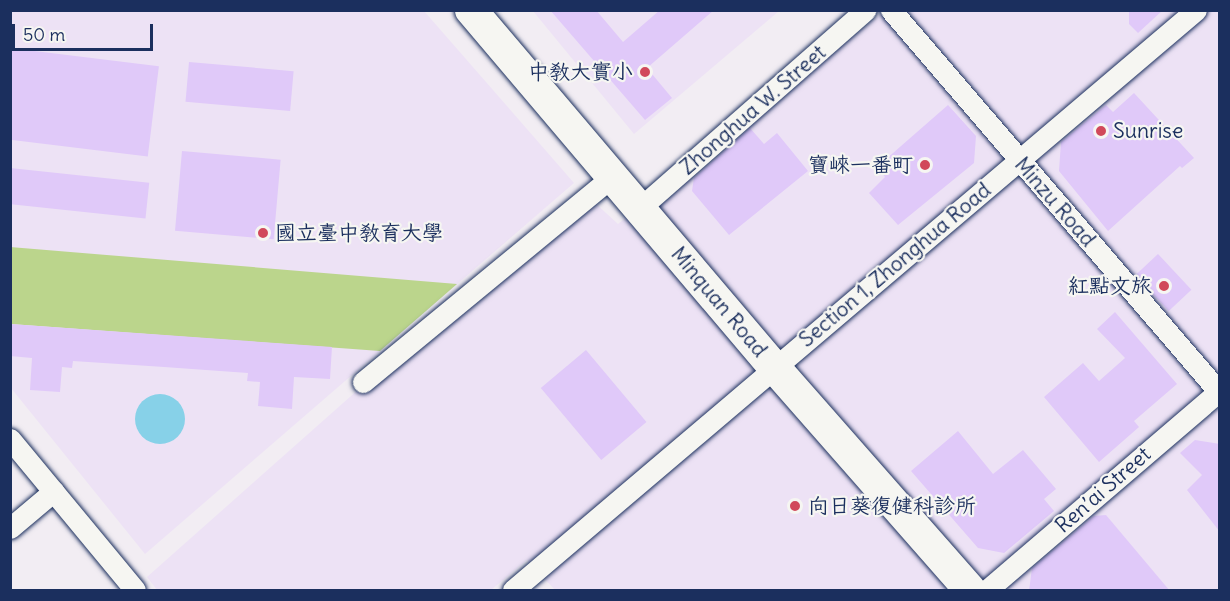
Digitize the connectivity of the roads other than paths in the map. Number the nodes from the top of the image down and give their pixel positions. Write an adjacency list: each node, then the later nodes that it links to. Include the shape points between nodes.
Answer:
1 (471, 10): 6 (main road, Minquan Road)
2 (865, 10): 7 (street, Zhonghua W. Street)
3 (891, 10): 5 (street, Minzu Road)
4 (1196, 10): 5 (street, Section 1, Zhonghua Road)
5 (1018, 160): 8 (street, Section 1, Zhonghua Road); 10 (street, Minzu Road)
6 (613, 176): 7 (main road, Minquan Road); 9 (street)
7 (640, 208): 8 (main road, Minquan Road)
8 (775, 368): 14 (street, Section 1, Zhonghua Road); 16 (main road, Minquan Road)
9 (363, 381)
10 (1219, 391): 17 (street, Ren’ai Street)
11 (10, 439): 12 (street)
12 (54, 491): 13 (street); 15 (street)
13 (10, 528)
14 (527, 586)
15 (135, 591)
16 (970, 591)
17 (987, 591)

